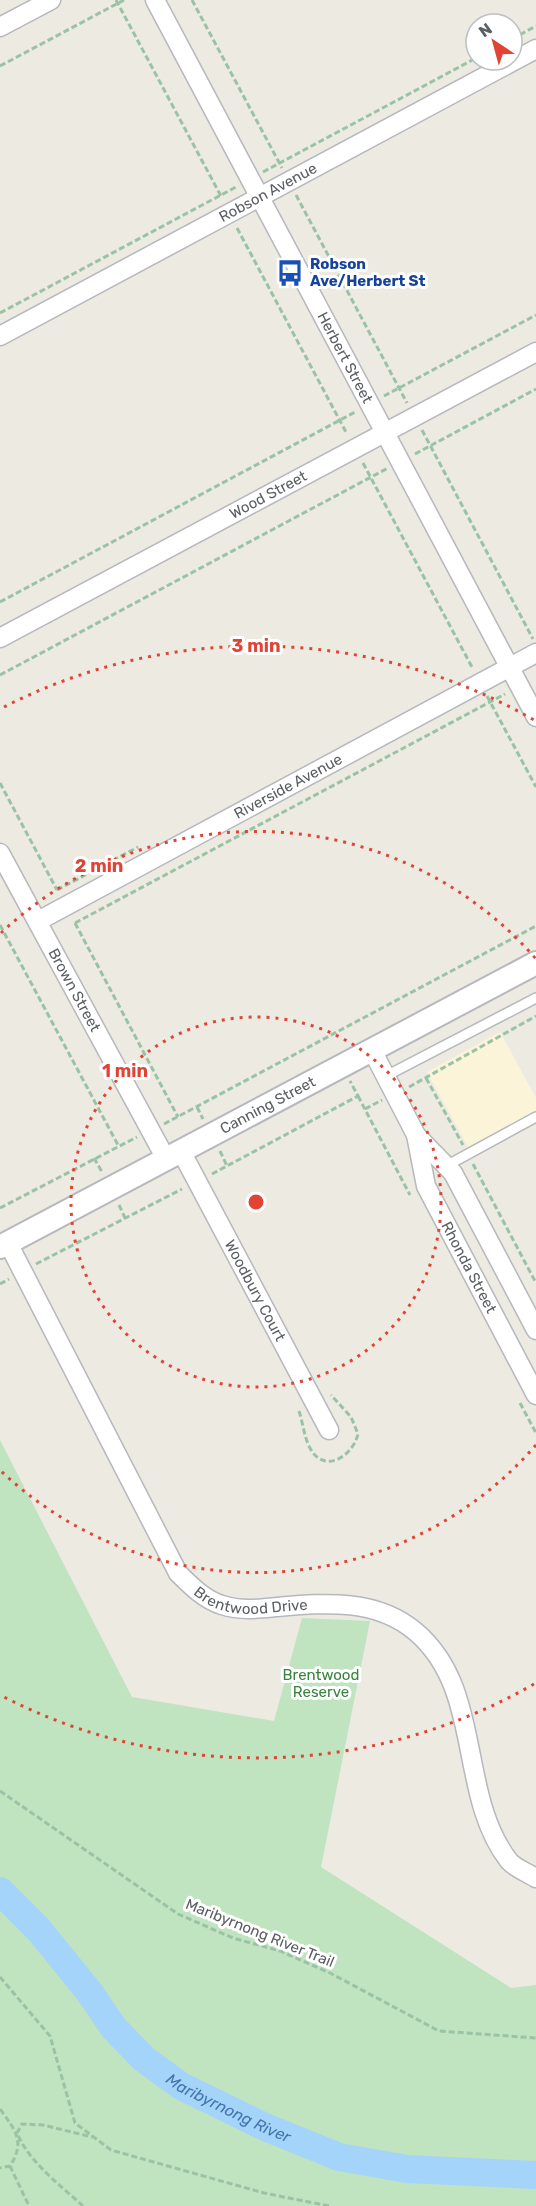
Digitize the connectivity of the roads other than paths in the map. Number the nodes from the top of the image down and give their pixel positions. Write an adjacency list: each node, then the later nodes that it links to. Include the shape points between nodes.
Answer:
1 (51, 0): 3 (street)
2 (155, 0): 5 (street, Herbert Street)
3 (0, 27)
4 (536, 49): 5 (street, Robson Avenue)
5 (258, 198): 6 (street, Robson Avenue); 8 (street, Herbert Street)
6 (0, 336)
7 (536, 352): 8 (street, Wood Street)
8 (385, 430): 9 (street, Wood Street); 11 (street, Herbert Street)
9 (0, 638)
10 (536, 653): 11 (street, Riverside Avenue)
11 (509, 667): 12 (street, Herbert Street); 14 (street, Riverside Avenue)
12 (536, 717)
13 (2, 860): 14 (street, Brown Street)
14 (38, 921): 21 (street, Brown Street, via 152,1131)
15 (536, 963): 17 (street, Canning Street)
16 (536, 998): 18 (lane)
17 (372, 1050): 18 (street, Rhonda Street); 21 (street, Canning Street)
18 (386, 1076): 20 (street, Rhonda Street)
19 (536, 1117): 22 (lane)
20 (416, 1134): 22 (street, Rhonda Street); 25 (street, Rhonda Street, via 426,1186)
21 (173, 1155): 23 (street, Canning Street); 26 (street, Woodbury Court)
22 (446, 1166): 24 (street, Rhonda Street)
23 (4, 1245): 27 (street, Brentwood Drive, via 178,1574 199,1593 221,1605 246,1610 332,1602 362,1606 391,1615 416,1632 435,1652 454,1684 483,1805 494,1834 510,1863)
24 (536, 1330)
25 (536, 1393)
26 (329, 1430)
27 (536, 1878)

